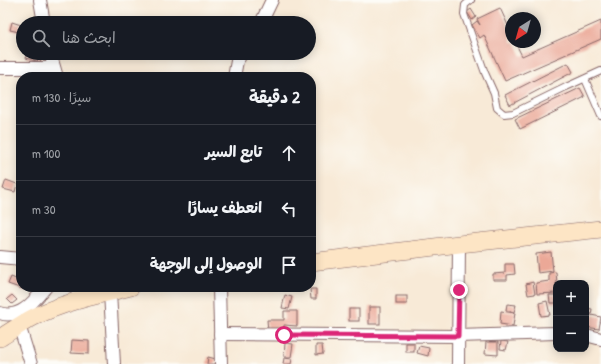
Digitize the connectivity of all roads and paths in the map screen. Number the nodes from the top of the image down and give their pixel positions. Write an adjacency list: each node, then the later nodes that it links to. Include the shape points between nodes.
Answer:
1 (40, 0): 4 (street)
2 (272, 0): 5 (street)
3 (471, 0): 13 (lane, via 465,5 464,14 500,111 513,113)
4 (43, 16)
5 (264, 16)
6 (52, 60): 10 (street)
7 (238, 60): 11 (street)
8 (0, 68): 9 (street)
9 (45, 72)
10 (56, 72)
11 (235, 72)
12 (601, 72): 13 (lane)
13 (585, 79): 14 (lane)
14 (601, 116)
15 (601, 229): 16 (main road)
16 (459, 244): 19 (main road); 28 (street)
17 (0, 257): 18 (street)
18 (16, 258)
19 (316, 261)
20 (41, 292): 24 (street, via 17,314)
21 (110, 292): 23 (main road); 33 (street)
22 (219, 292): 27 (street)
23 (78, 294): 25 (main road)
24 (0, 314)
25 (19, 325): 30 (main road); 32 (street)
26 (553, 333): 28 (street)
27 (220, 334): 28 (street); 34 (street)
28 (458, 336): 35 (street)
29 (589, 336): 31 (street)
30 (0, 338)
31 (601, 339)
32 (30, 364)
33 (114, 364)
34 (221, 364)
35 (458, 364)

